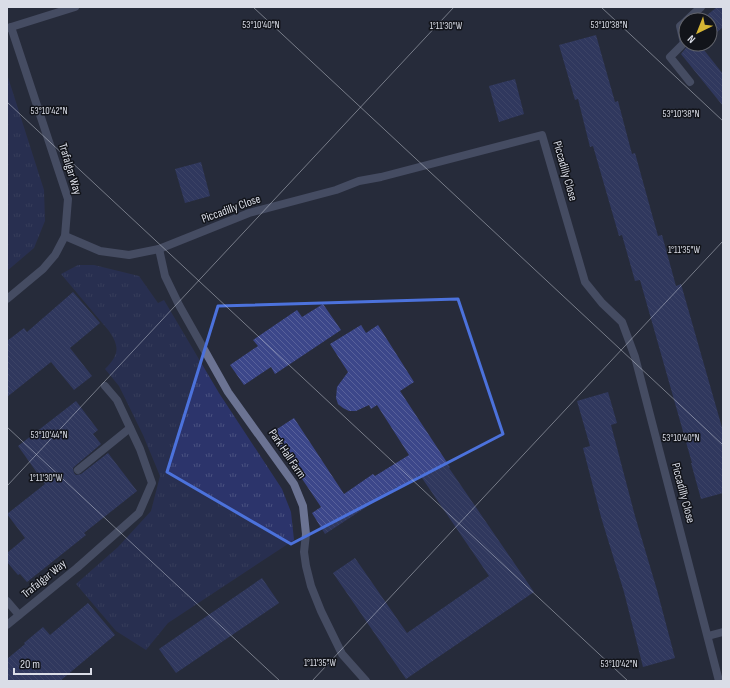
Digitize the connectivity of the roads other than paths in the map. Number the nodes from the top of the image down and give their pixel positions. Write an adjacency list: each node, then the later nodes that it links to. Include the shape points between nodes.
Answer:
1 (75, 7): 2 (street)
2 (9, 28): 5 (street, Trafalgar Way, via 68,199)
3 (678, 49): 4 (street, via 670,57)
4 (690, 82)
5 (65, 236): 6 (street, Piccadilly Close, via 100,251 128,254); 7 (street, Trafalgar Way, via 55,255 43,269)
6 (159, 249): 15 (street, Piccadilly Close, via 249,212 336,190 359,181 542,135 585,282 622,322 635,357); 16 (street, Park Hall Farm, via 165,276 228,392 294,484 303,506 306,534 304,552 311,586 342,654)
7 (7, 299)
8 (105, 386): 9 (street, Trafalgar Way, via 117,400)
9 (130, 428): 10 (street); 12 (street, Trafalgar Way, via 152,483 139,513)
10 (78, 470)
11 (7, 601): 12 (street)
12 (19, 615): 13 (street, Trafalgar Way)
13 (7, 625)
14 (723, 632): 15 (street)
15 (708, 636): 17 (street, Piccadilly Close)
16 (366, 681)
17 (719, 681)

